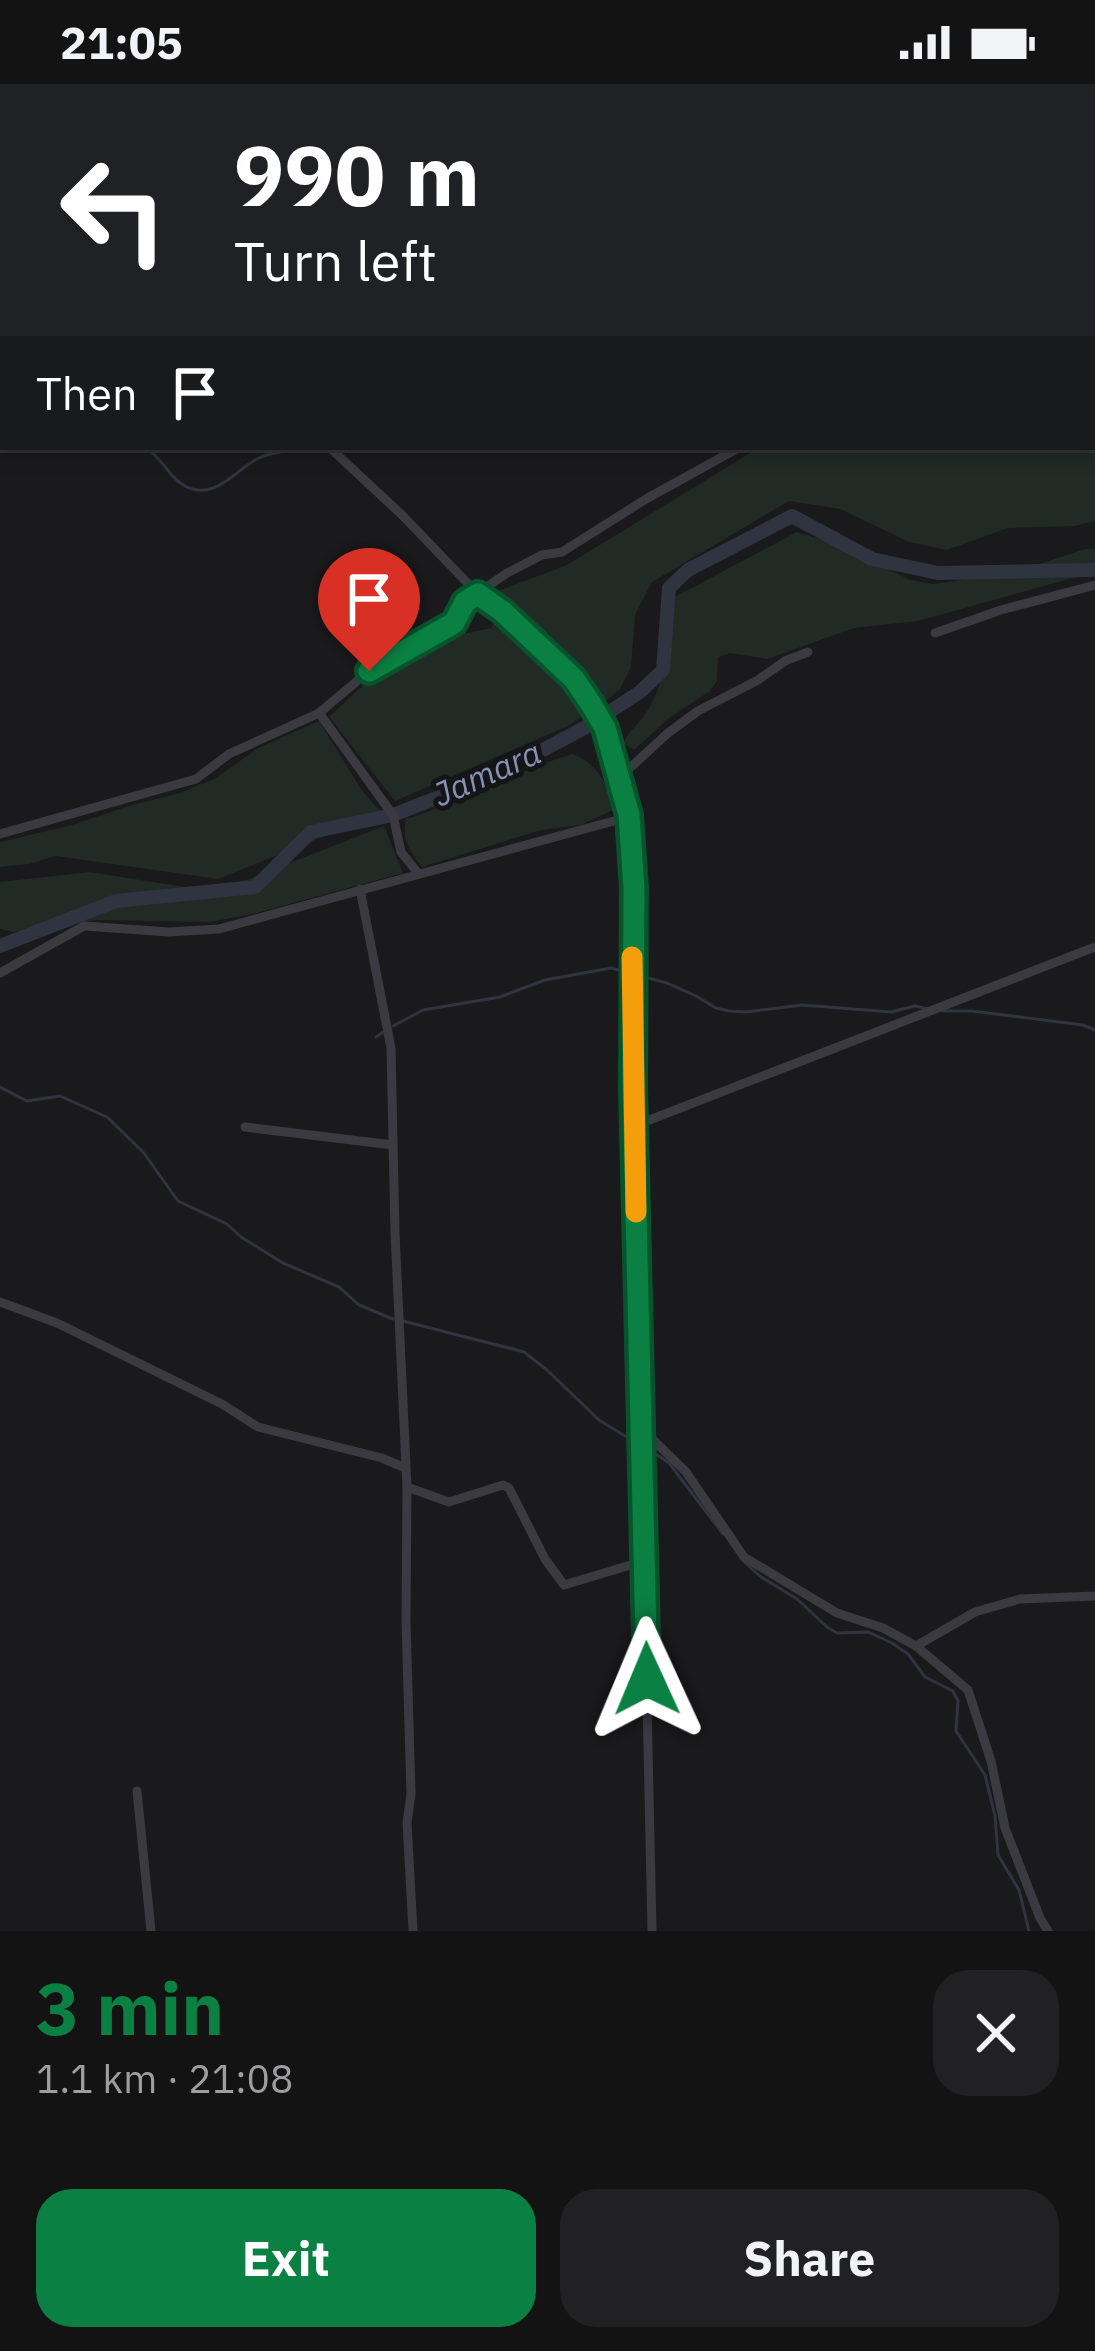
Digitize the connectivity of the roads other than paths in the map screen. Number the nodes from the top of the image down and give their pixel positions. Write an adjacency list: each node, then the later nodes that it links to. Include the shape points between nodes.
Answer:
1 (332, 450): 4 (street)
2 (735, 450): 4 (street)
3 (1095, 585): 5 (street)
4 (478, 594): 7 (street, via 454,623 369,671); 8 (street, via 574,679 605,728)
5 (935, 633)
6 (808, 652): 8 (street, via 698,711)
7 (319, 713): 10 (street, via 229,754 196,779); 11 (street, via 393,815 401,852)
8 (620, 777): 9 (street)
9 (629, 815): 11 (street); 15 (street)
10 (0, 834)
11 (418, 873): 12 (street)
12 (360, 890): 14 (street, via 219,929 84,926); 17 (street, via 391,1048)
13 (1095, 947): 15 (street)
14 (0, 973)
15 (634, 1126): 19 (street)
16 (245, 1127): 17 (street)
17 (393, 1145): 20 (street)
18 (0, 1302): 20 (street, via 258,1426)
19 (641, 1428): 22 (street); 24 (street, via 686,1472 744,1557 837,1613)
20 (405, 1468): 21 (street)
21 (407, 1487): 22 (street, via 449,1502 509,1488 564,1585); 27 (street)
22 (644, 1561): 28 (street)
23 (1095, 1596): 24 (street, via 1020,1599 976,1612)
24 (916, 1646): 29 (street, via 968,1690 1005,1828)
25 (137, 1791): 26 (street)
26 (151, 1931)
27 (413, 1931)
28 (652, 1931)
29 (1048, 1931)

